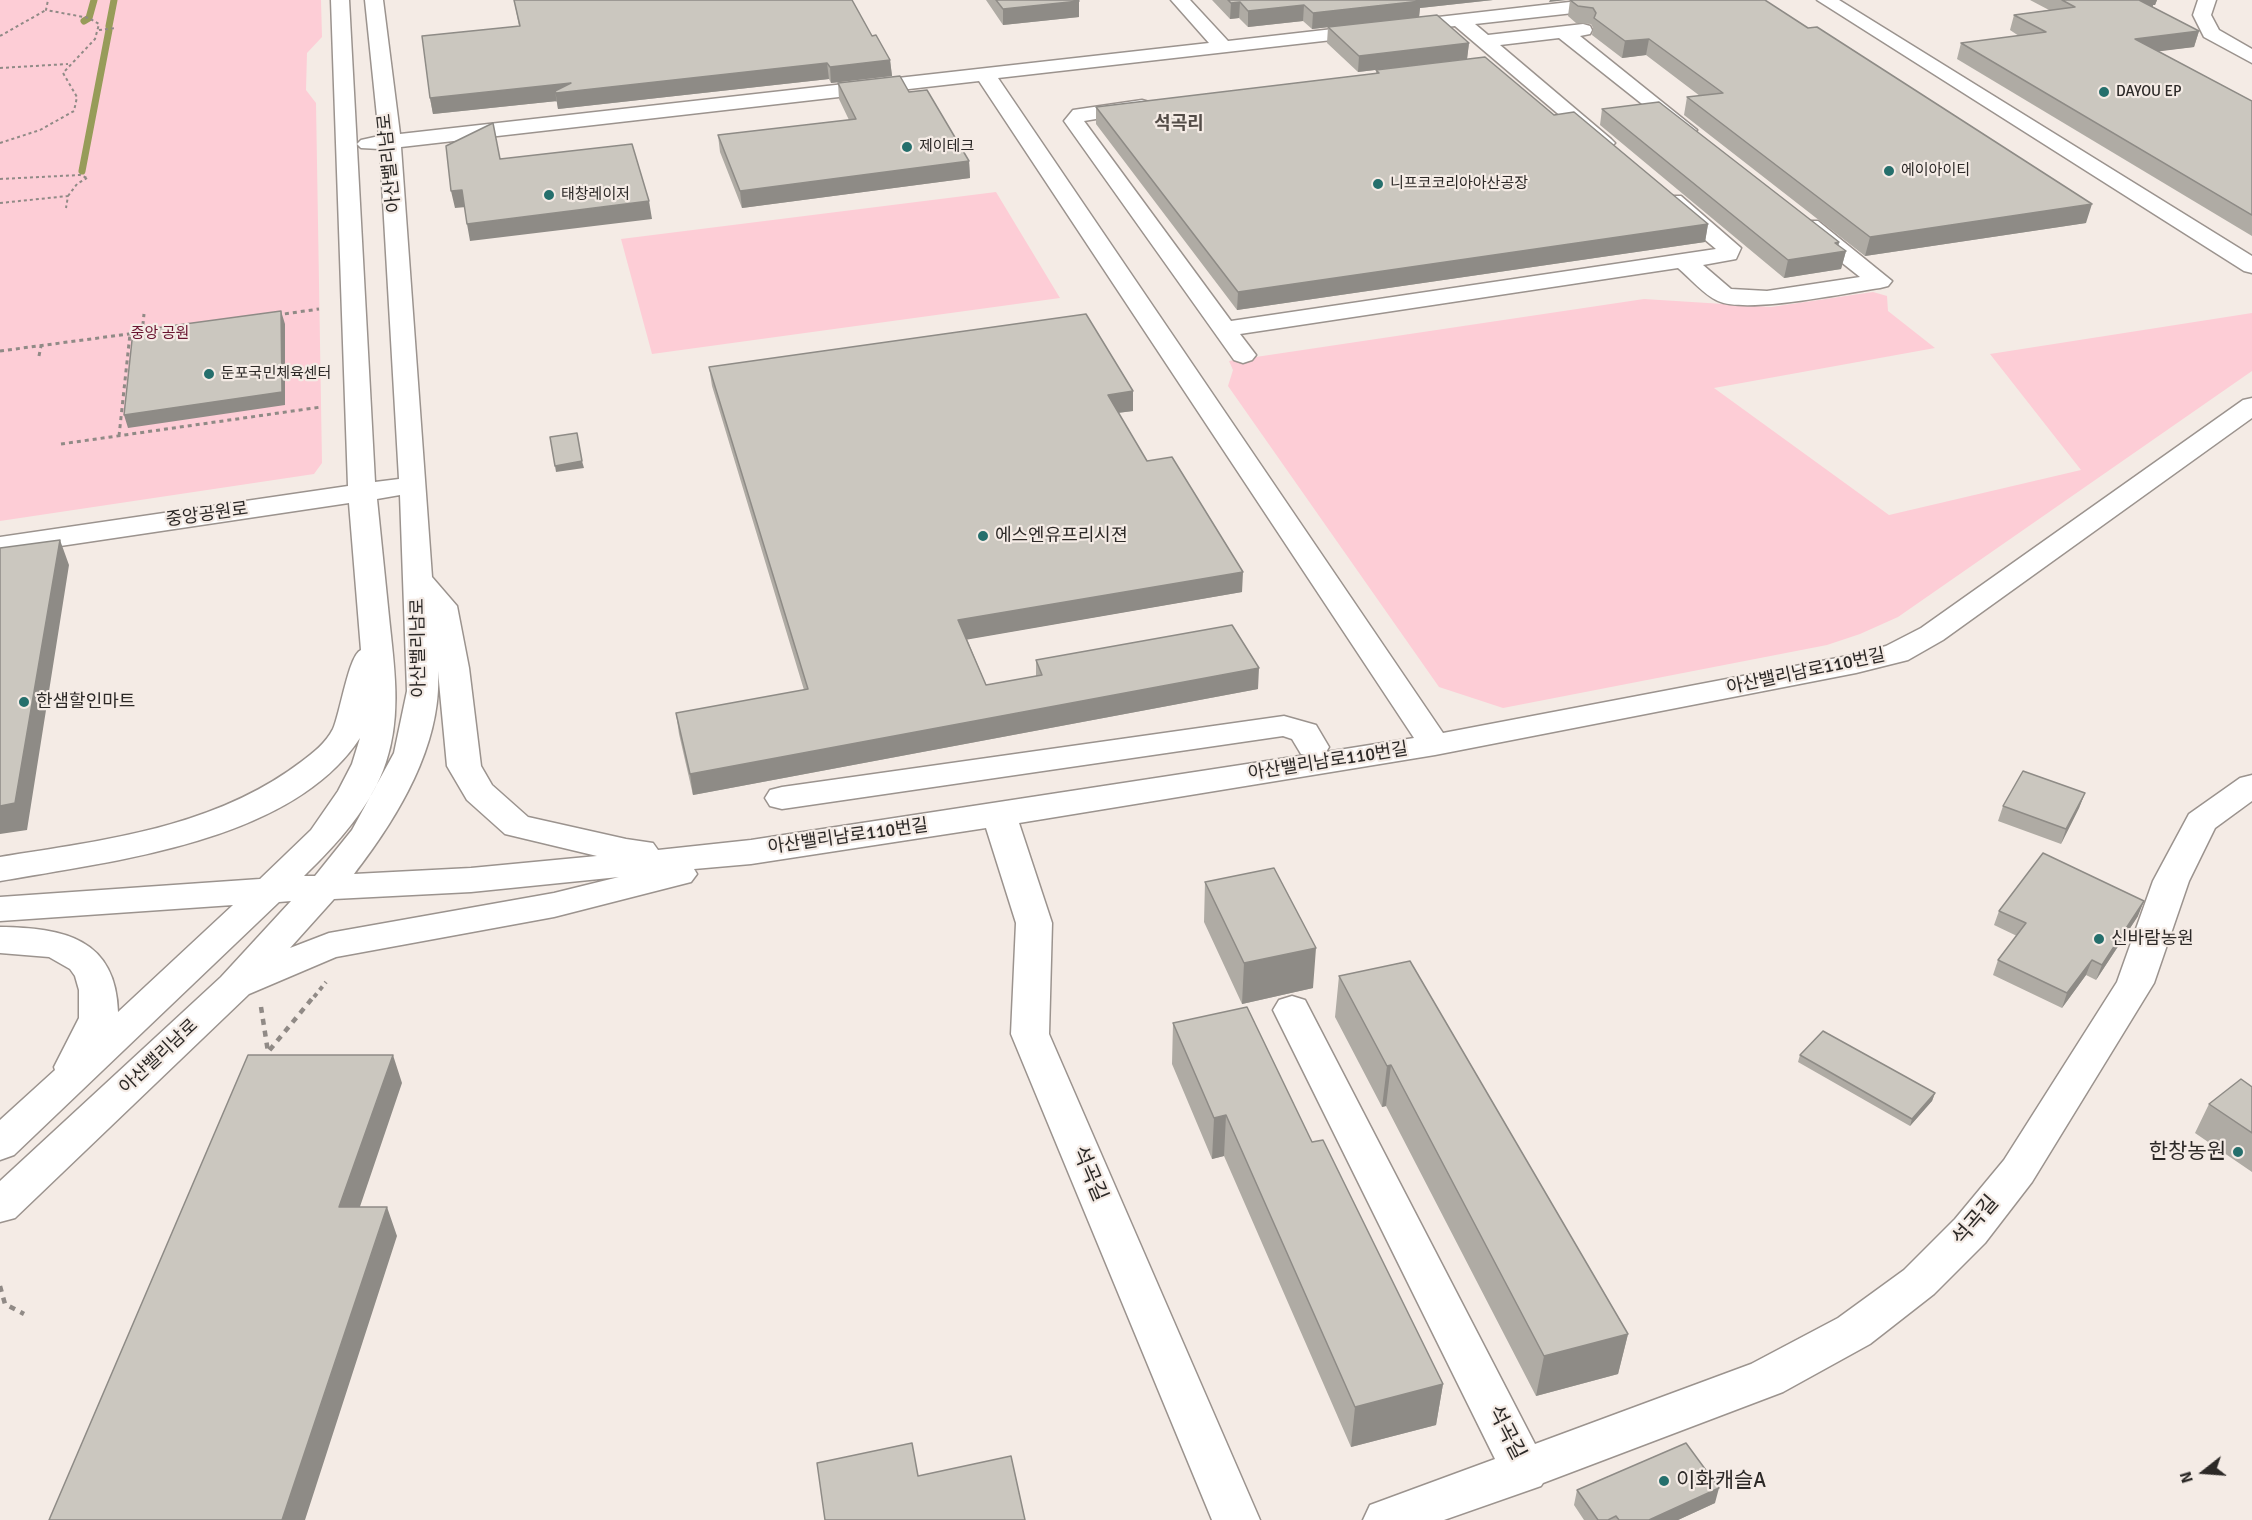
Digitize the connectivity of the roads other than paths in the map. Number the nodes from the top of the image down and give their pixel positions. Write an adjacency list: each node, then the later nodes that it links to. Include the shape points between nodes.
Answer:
1 (340, 0): 20 (street)
2 (374, 0): 18 (street, 아산밸리남로)
3 (1180, 0): 12 (street)
4 (1636, 0): 7 (street)
5 (1826, 0): 25 (street)
6 (2207, 0): 13 (street, via 2202,15 2211,33)
7 (1571, 3): 8 (street)
8 (1459, 20): 11 (street); 12 (street)
9 (1586, 30): 10 (street)
10 (1563, 32): 11 (street); 19 (street)
11 (1484, 41): 14 (street)
12 (1223, 47): 16 (street)
13 (2252, 57)
14 (1509, 62): 15 (street); 21 (street)
15 (1486, 65)
16 (985, 74): 18 (street); 34 (street)
17 (1166, 103): 26 (street, via 1080,114 1074,121)
18 (388, 142): 20 (street); 29 (street, 아산밸리남로, via 394,181)
19 (1703, 142)
20 (346, 147): 30 (street)
21 (1622, 158)
22 (1658, 188): 24 (street, via 1730,251 1725,256)
23 (1796, 215): 24 (street, via 1880,281 1767,298 1725,296)
24 (1685, 262): 26 (street)
25 (2252, 266)
26 (1224, 329): 27 (street)
27 (1243, 355)
28 (2252, 406): 34 (street, 아산밸리남로110번길, via 1932,634 1897,653)
29 (413, 485): 30 (street, 중앙공원로); 32 (street, 아산밸리남로)
30 (362, 492): 31 (street, 중앙공원로); 33 (street)
31 (0, 546)
32 (417, 579): 39 (street, via 442,606 464,766 479,792 517,826 627,851); 41 (street, 아산밸리남로, via 423,691 410,753 366,835)
33 (375, 630): 40 (street, via 350,728 321,764 266,802 202,829 161,840); 42 (street, via 381,695 377,736 369,764 322,838)
34 (1435, 745): 38 (street, 아산밸리남로110번길)
35 (1313, 747): 37 (street, via 1305,732 1284,726)
36 (2252, 786): 50 (street, 석곡길, via 2201,822 2171,881 2135,983 2018,1171 1970,1231 1919,1282 1854,1330 1767,1378)
37 (782, 798)
38 (999, 815): 39 (street, 아산밸리남로110번길); 51 (street, 석곡길, via 1034,923 1030,1034)
39 (751, 852): 41 (street, 아산밸리남로110번길, via 471,880); 45 (street, via 651,883 565,903 329,946)
40 (0, 870)
41 (325, 887): 42 (street, 아산밸리남로110번길); 45 (street, 아산밸리남로)
42 (272, 890): 43 (street, 아산밸리남로110번길); 47 (street)
43 (0, 909)
44 (0, 940): 47 (street, via 55,943 79,954 89,967 99,1014)
45 (247, 995): 49 (street, 아산밸리남로)
46 (1292, 1010): 50 (street, 석곡길)
47 (64, 1085): 48 (street)
48 (0, 1144)
49 (0, 1206)
50 (1525, 1471): 52 (street, 석곡길)
51 (1236, 1520)
52 (1387, 1520)

